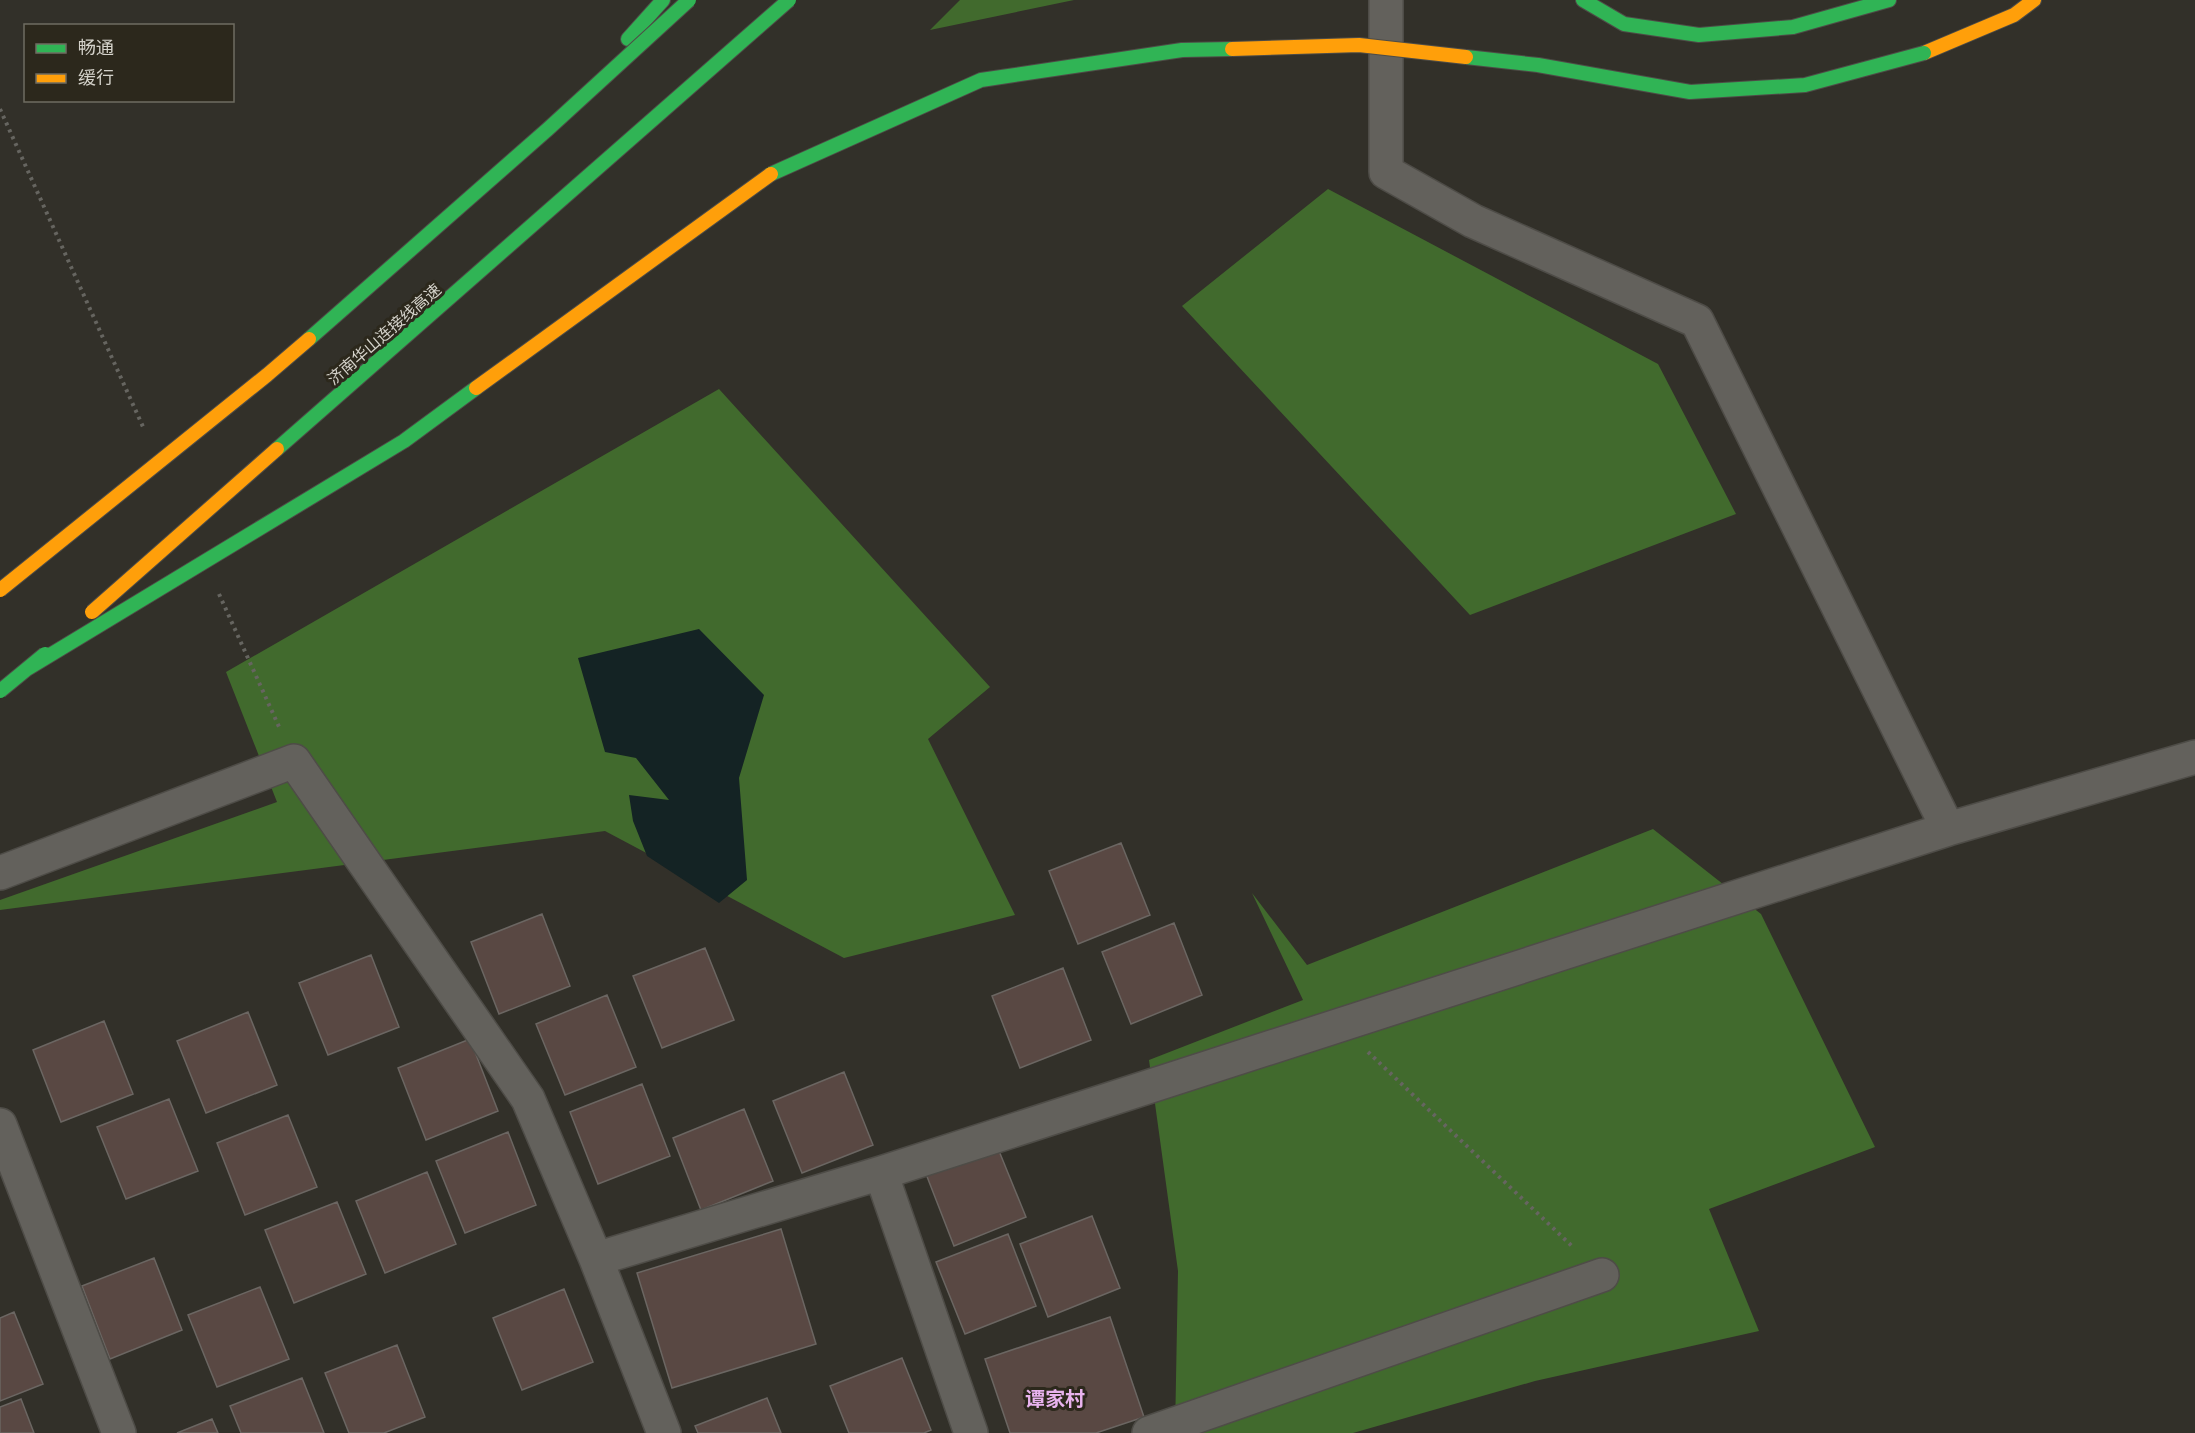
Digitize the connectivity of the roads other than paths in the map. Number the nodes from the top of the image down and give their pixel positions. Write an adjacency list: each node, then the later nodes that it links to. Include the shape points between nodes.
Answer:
1 (663, 0): 8 (highway, bridge)
2 (689, 0): 8 (highway, bridge)
3 (789, 0): 10 (highway, 济南华山连接线高速, bridge)
4 (1386, 0): 13 (street, via 1386,172 1473,220 1697,321)
5 (1583, 0): 6 (highway, via 1624,24 1699,35 1793,27)
6 (1889, 0)
7 (2034, 0): 10 (highway, bridge, via 2014,15 1924,53 1805,85 1690,92 1538,65 1359,45 1182,50 981,80 777,170 404,441)
8 (548, 129): 9 (highway, bridge, via 267,375)
9 (0, 590)
10 (27, 669): 11 (highway, 济南华山连接线高速, bridge)
11 (0, 691)
12 (2195, 757): 13 (street)
13 (1948, 829): 16 (street)
14 (0, 873): 17 (street, via 294,761 528,1099)
15 (0, 1125): 19 (street)
16 (880, 1173): 17 (street); 21 (street)
17 (596, 1259): 20 (street)
18 (1602, 1275): 22 (street)
19 (119, 1433)
20 (664, 1433)
21 (971, 1433)
22 (1149, 1433)

